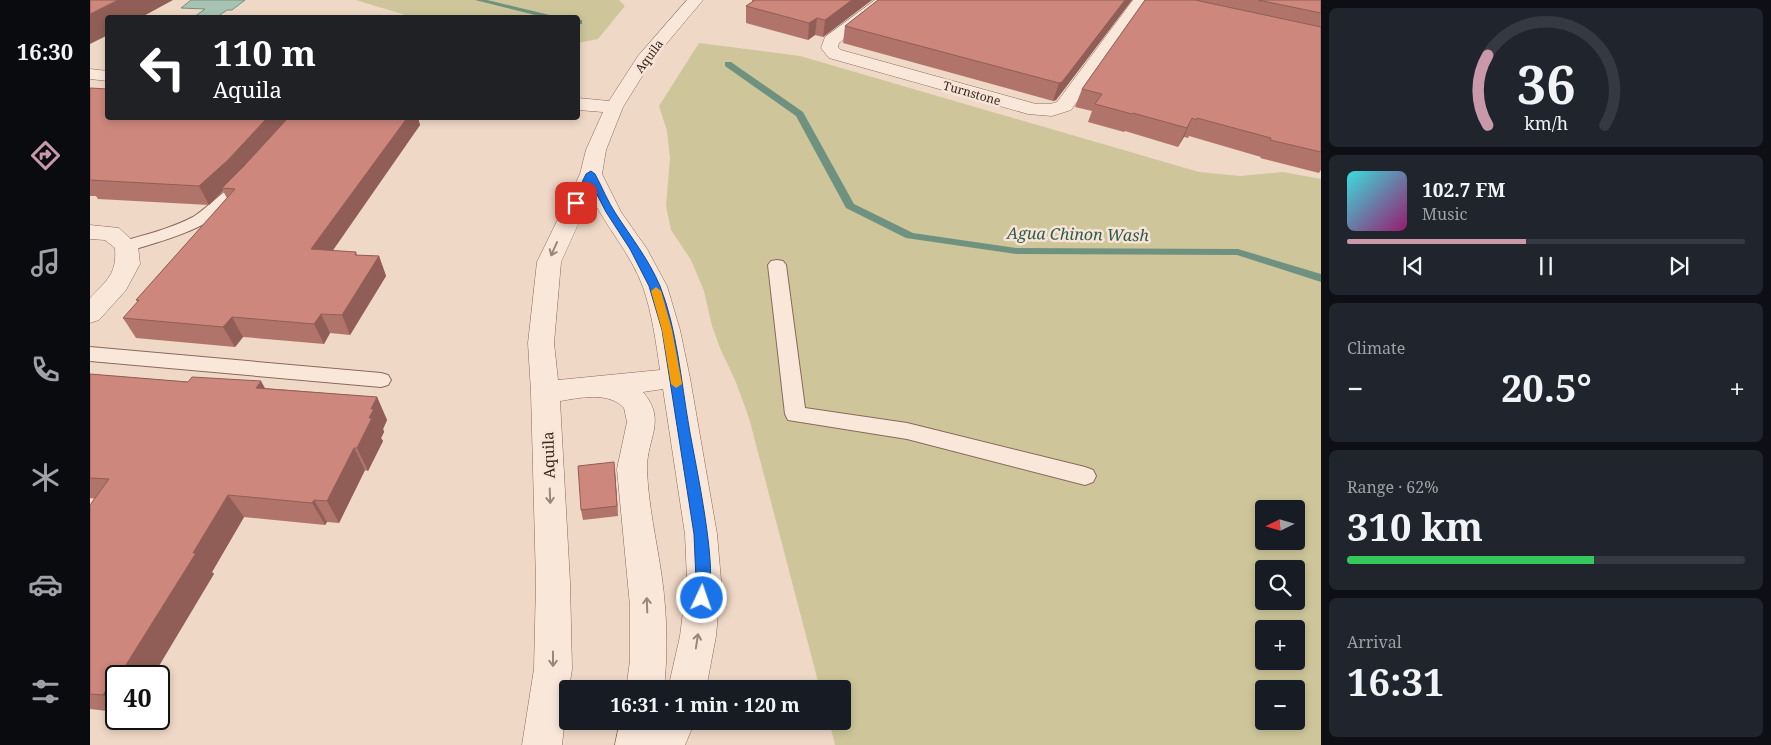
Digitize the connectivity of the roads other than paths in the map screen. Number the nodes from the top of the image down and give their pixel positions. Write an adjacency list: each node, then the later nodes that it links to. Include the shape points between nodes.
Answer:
1 (695, 0): 7 (street, Aquila, via 644,60)
2 (885, 0): 3 (street, Turnstone, via 831,41 829,48 834,54 1035,110 1064,106)
3 (1147, 1)
4 (90, 74): 5 (street)
5 (105, 76)
6 (580, 104): 7 (street)
7 (614, 107): 8 (street, Aquila, via 596,150)
8 (591, 174): 15 (street, via 654,286); 18 (street, Aquila, one-way to 18, via 549,262 541,343)
9 (247, 178): 11 (lane, via 205,218 185,229)
10 (90, 232): 11 (street, via 111,233)
11 (126, 246): 13 (street, via 128,264 121,278)
12 (777, 265): 20 (lane, via 795,414 907,431)
13 (90, 314)
14 (90, 354): 16 (lane)
15 (676, 378): 17 (street); 19 (street); 22 (street, one-way to 15, via 704,580 701,534)
16 (381, 380)
17 (596, 387): 18 (street); 19 (street, via 618,389 637,403 643,422)
18 (545, 392): 25 (street, Aquila, one-way to 25, via 553,582 553,669)
19 (641, 433): 21 (street, one-way to 19, via 649,663 646,588 632,467)
20 (1084, 476)
21 (646, 680)
22 (689, 680)
23 (638, 730): 26 (street)
24 (672, 730): 27 (street)
25 (542, 745)
26 (635, 745)
27 (664, 745)

